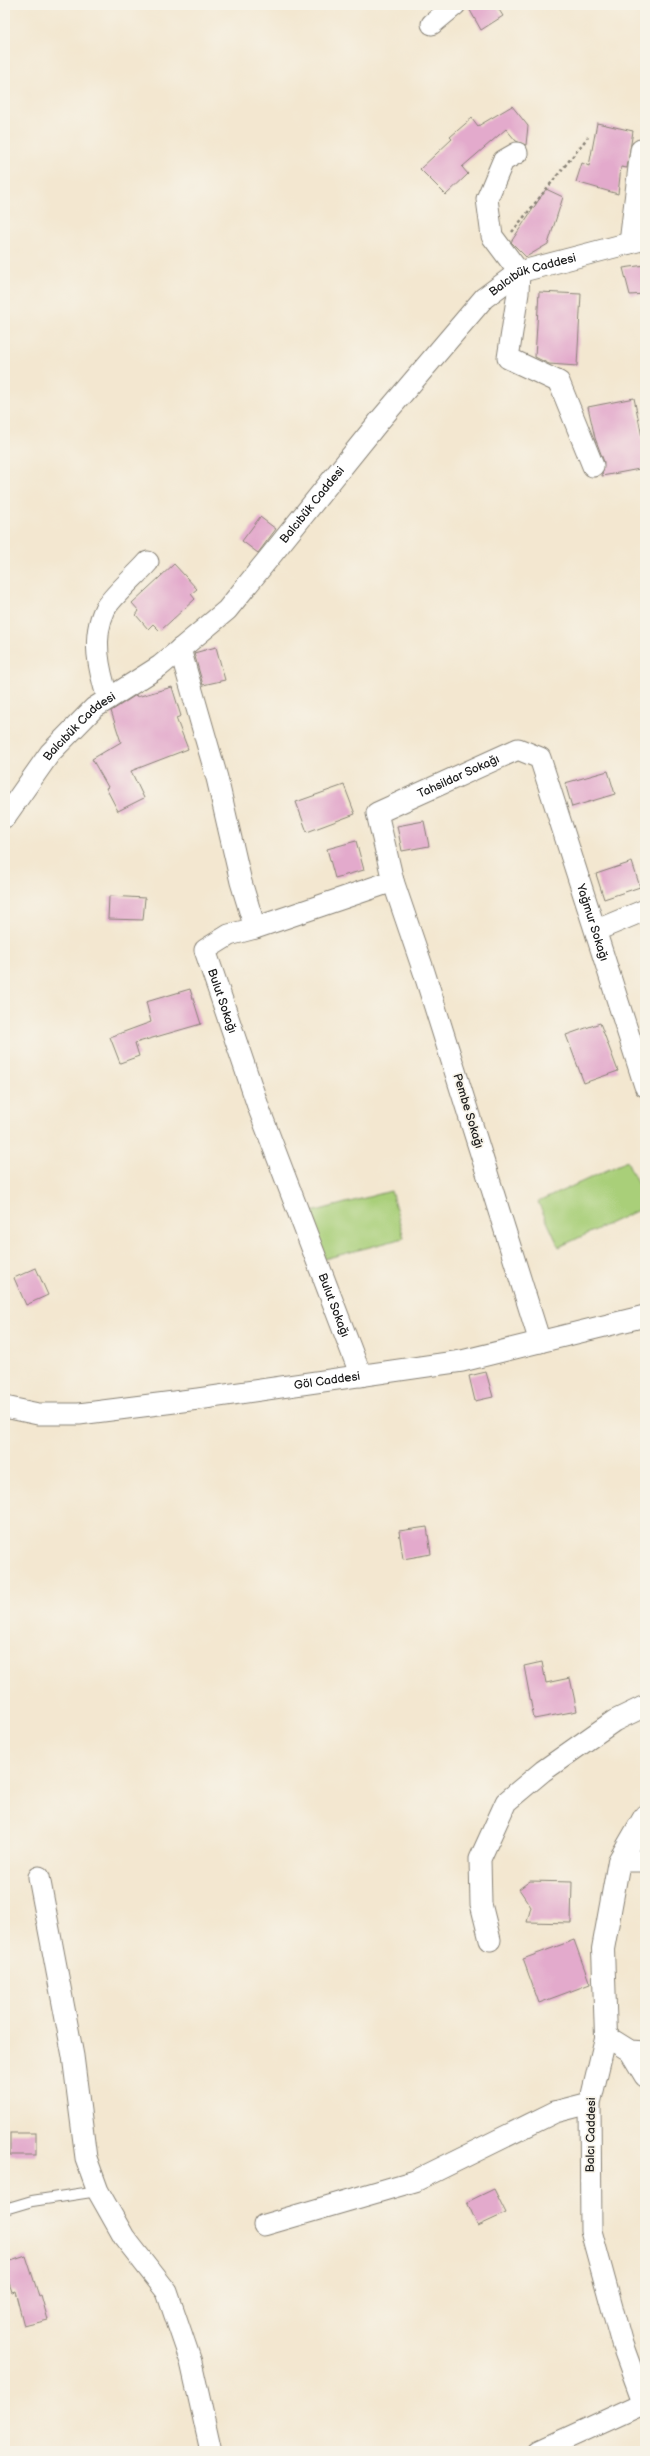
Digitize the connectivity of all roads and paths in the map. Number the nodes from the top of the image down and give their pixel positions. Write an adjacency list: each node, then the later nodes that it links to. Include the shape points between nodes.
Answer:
1 (455, 5): 2 (street)
2 (432, 24)
3 (588, 137): 7 (path)
4 (641, 150): 6 (street)
5 (517, 153): 7 (street, via 503,161 487,199 492,236)
6 (637, 241): 8 (street, Balcıbük Caddesi)
7 (500, 247): 8 (street)
8 (519, 272): 9 (street, via 508,358 559,382); 11 (street, Balcıbük Caddesi, via 484,298 381,419 227,610)
9 (593, 466)
10 (148, 562): 12 (street, via 105,608 98,629 99,669)
11 (180, 649): 12 (street, Balcıbük Caddesi, via 160,666); 18 (street, via 217,778 241,882)
12 (108, 699): 15 (street, Balcıbük Caddesi, via 94,708 50,753)
13 (540, 758): 14 (street, Tahsildar Sokağı, via 518,749); 19 (street, Yağmur Sokağı)
14 (377, 813): 16 (street, Pembe Sokağı)
15 (5, 817)
16 (393, 881): 18 (street); 22 (street, Pembe Sokağı)
17 (645, 910): 19 (street)
18 (255, 928): 23 (street, Bulut Sokağı, via 229,935 205,950 259,1109)
19 (597, 930): 20 (street, Yağmur Sokağı)
20 (645, 1086)
21 (645, 1316): 22 (street, Göl Caddesi)
22 (540, 1342): 23 (street, Göl Caddesi, via 462,1361)
23 (361, 1376): 24 (street, Göl Caddesi, via 79,1414 38,1414)
24 (5, 1407)
25 (645, 1706): 30 (street, via 614,1721 543,1771 506,1802 480,1859 481,1904)
26 (645, 1816): 27 (street, Balcı Caddesi)
27 (619, 1861): 28 (street); 31 (street, Balcı Caddesi, via 603,1949)
28 (645, 1862)
29 (39, 1877): 35 (street, via 73,2056 86,2158)
30 (490, 1940)
31 (606, 2036): 32 (street); 34 (street, Balcı Caddesi)
32 (638, 2052): 33 (street)
33 (645, 2076)
34 (590, 2103): 37 (street, via 555,2112 415,2181); 38 (street, Balcı Caddesi, via 591,2231 622,2344)
35 (98, 2191): 36 (lane, via 32,2201); 39 (street, via 124,2237 167,2292 191,2362)
36 (5, 2209)
37 (264, 2225)
38 (644, 2405): 40 (street)
39 (211, 2451)
40 (539, 2451)

